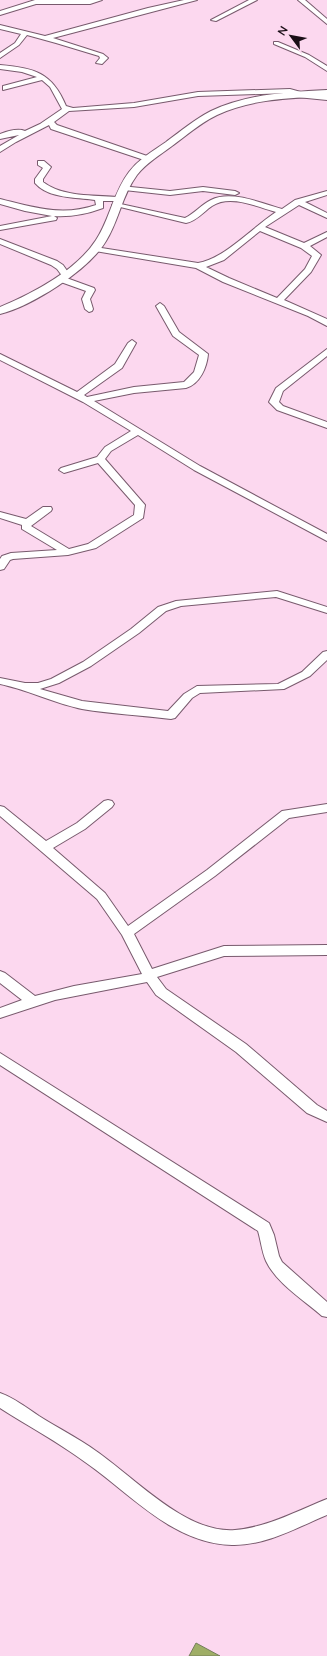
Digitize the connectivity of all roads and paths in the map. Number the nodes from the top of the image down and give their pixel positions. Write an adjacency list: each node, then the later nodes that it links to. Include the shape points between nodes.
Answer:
1 (99, 0): 6 (street)
2 (165, 0): 7 (street)
3 (194, 0): 7 (street)
4 (254, 0): 9 (street)
5 (301, 0): 10 (street)
6 (39, 1): 8 (street)
7 (179, 3): 13 (street)
8 (0, 13)
9 (214, 20)
10 (327, 22)
11 (0, 28): 12 (street)
12 (25, 33): 13 (street); 15 (street, via 20,42)
13 (44, 38): 16 (street, via 104,56)
14 (276, 43): 18 (street, via 307,56)
15 (0, 56)
16 (100, 63)
17 (0, 67): 19 (street)
18 (327, 69)
19 (44, 77): 20 (street); 25 (street, via 54,85 63,107)
20 (6, 88)
21 (327, 93): 22 (street)
22 (304, 96): 23 (street); 24 (street); 25 (street, via 290,91 223,92 179,96 107,108); 30 (street, via 252,100 213,113)
23 (327, 98)
24 (327, 106)
25 (67, 109): 26 (street)
26 (50, 122): 27 (street); 30 (street, via 54,127)
27 (31, 132): 28 (street, via 10,133); 29 (street, via 13,140)
28 (0, 137)
29 (0, 150)
30 (146, 159): 32 (street)
31 (41, 163): 36 (street, via 47,167 39,179 43,187)
32 (124, 188): 34 (street, via 170,193 203,189); 37 (street)
33 (327, 192): 38 (street)
34 (236, 193)
35 (0, 201): 40 (street, via 34,211)
36 (100, 202): 37 (street); 40 (street, via 89,211); 42 (street, via 102,213)
37 (116, 202): 39 (street, via 186,221 214,201 221,199 246,202); 42 (street)
38 (298, 202): 39 (street); 41 (street)
39 (285, 212): 44 (street)
40 (68, 215): 43 (street)
41 (327, 216)
42 (111, 217): 48 (street)
43 (0, 228)
44 (260, 228): 47 (street); 49 (street, via 221,258)
45 (327, 234): 47 (street)
46 (0, 241): 50 (street, via 54,263 60,267)
47 (304, 246): 51 (street, via 317,256)
48 (95, 249): 49 (street); 50 (street)
49 (198, 266): 51 (street)
50 (64, 277): 53 (street, via 91,290 86,299); 54 (street)
51 (278, 302): 55 (street)
52 (160, 306): 59 (street, via 181,339 204,354 194,380 186,385)
53 (89, 309)
54 (0, 311)
55 (327, 323)
56 (132, 343): 59 (street, via 119,366)
57 (327, 352): 60 (street, via 279,390 274,402 280,408)
58 (0, 357): 59 (street)
59 (81, 398): 61 (street)
60 (327, 426)
61 (138, 431): 62 (street, via 108,449); 67 (street, via 216,479)
62 (100, 459): 63 (street); 68 (street, via 104,467 140,505 139,516 92,546)
63 (64, 470)
64 (46, 509): 66 (street)
65 (0, 515): 66 (street)
66 (27, 523): 68 (street, via 27,529)
67 (327, 538)
68 (68, 552): 69 (street, via 11,556 6,558)
69 (0, 567)
70 (327, 610): 73 (street, via 277,594 180,603 162,609 135,632 68,675 38,686)
71 (327, 654): 73 (street, via 306,674 280,687 197,690 171,714 165,715 82,705 45,695)
72 (0, 680): 73 (street)
73 (25, 686)
74 (108, 804): 77 (street, via 81,826)
75 (327, 808): 78 (street, via 286,814 217,869)
76 (0, 810): 77 (street)
77 (44, 848): 78 (street, via 101,896)
78 (127, 933): 81 (street)
79 (327, 950): 81 (street, via 229,950)
80 (0, 976): 82 (street)
81 (149, 976): 82 (street); 85 (street, via 168,998 241,1048 312,1109)
82 (32, 1001): 83 (street)
83 (0, 1013)
84 (0, 1058): 86 (street, via 264,1227 274,1261)
85 (327, 1117)
86 (327, 1311)
87 (0, 1400): 88 (street, via 90,1456 188,1529 202,1534 230,1539 245,1538 270,1531)
88 (327, 1507)

